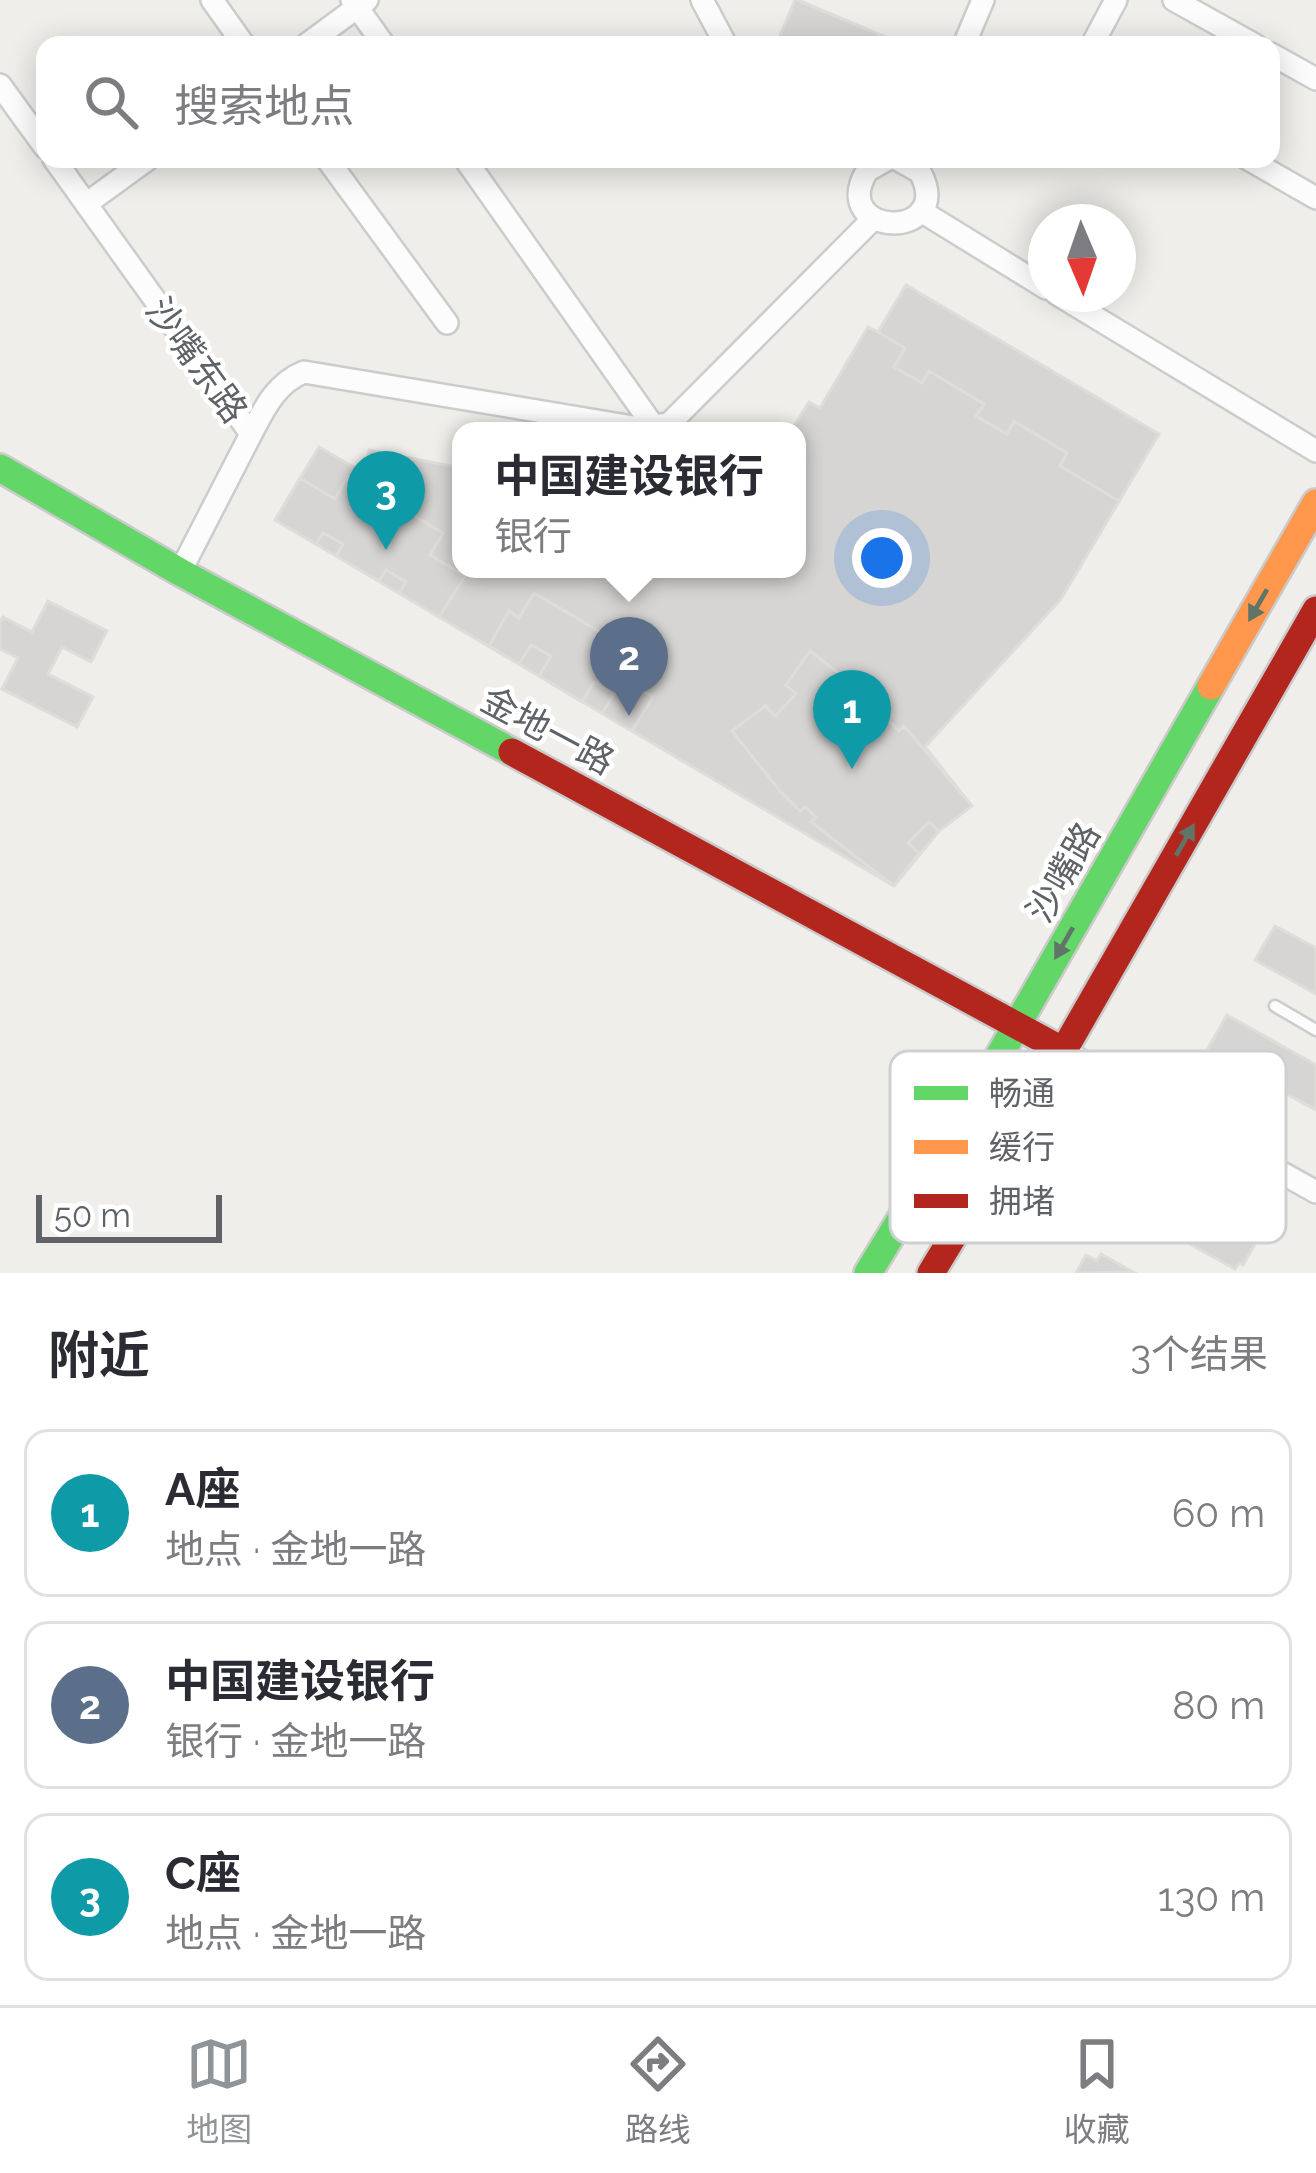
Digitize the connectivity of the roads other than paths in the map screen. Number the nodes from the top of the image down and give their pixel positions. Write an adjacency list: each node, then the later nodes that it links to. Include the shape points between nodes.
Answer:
1 (212, 0): 7 (street)
2 (702, 0): 10 (street)
3 (983, 0): 11 (street)
4 (1116, 0): 12 (street)
5 (1174, 0): 13 (street)
6 (359, 2): 8 (street); 9 (street)
7 (238, 36)
8 (317, 36)
9 (379, 36)
10 (721, 36)
11 (968, 36)
12 (1097, 36)
13 (1239, 36)
14 (1280, 59): 15 (street)
15 (1316, 80)
16 (0, 85): 17 (street)
17 (36, 135)
18 (60, 168): 28 (street, 沙嘴东路)
19 (136, 168): 28 (street)
20 (334, 168): 33 (street)
21 (471, 168): 35 (street)
22 (862, 168): 26 (street)
23 (877, 168): 26 (street)
24 (911, 168): 29 (street, via 925,181)
25 (1264, 168): 27 (street)
26 (867, 171): 30 (street, via 859,190)
27 (1316, 198)
28 (86, 204): 37 (street, 沙嘴东路)
29 (921, 211): 30 (street, via 904,224); 31 (street)
30 (873, 219): 36 (street)
31 (1028, 276)
32 (1087, 312): 38 (street)
33 (447, 323)
34 (603, 422): 37 (street, via 304,372 278,389)
35 (650, 422)
36 (672, 422)
37 (251, 434): 41 (street, 沙嘴东路)
38 (1316, 452)
39 (0, 468): 41 (street, 金地一路)
40 (1316, 503): 44 (street, 沙嘴路, one-way to 44)
41 (180, 572): 44 (street, 金地一路)
42 (1316, 610): 47 (street, one-way to 42)
43 (1275, 1006): 45 (lane)
44 (1017, 1024): 46 (street, 沙嘴路); 47 (street, 金地一路)
45 (1316, 1030)
46 (1001, 1051)
47 (1064, 1051)
48 (1286, 1175): 49 (street)
49 (1316, 1192)
50 (890, 1236): 52 (street, 沙嘴路)
51 (950, 1243): 53 (street)
52 (868, 1273)
53 (932, 1273)

